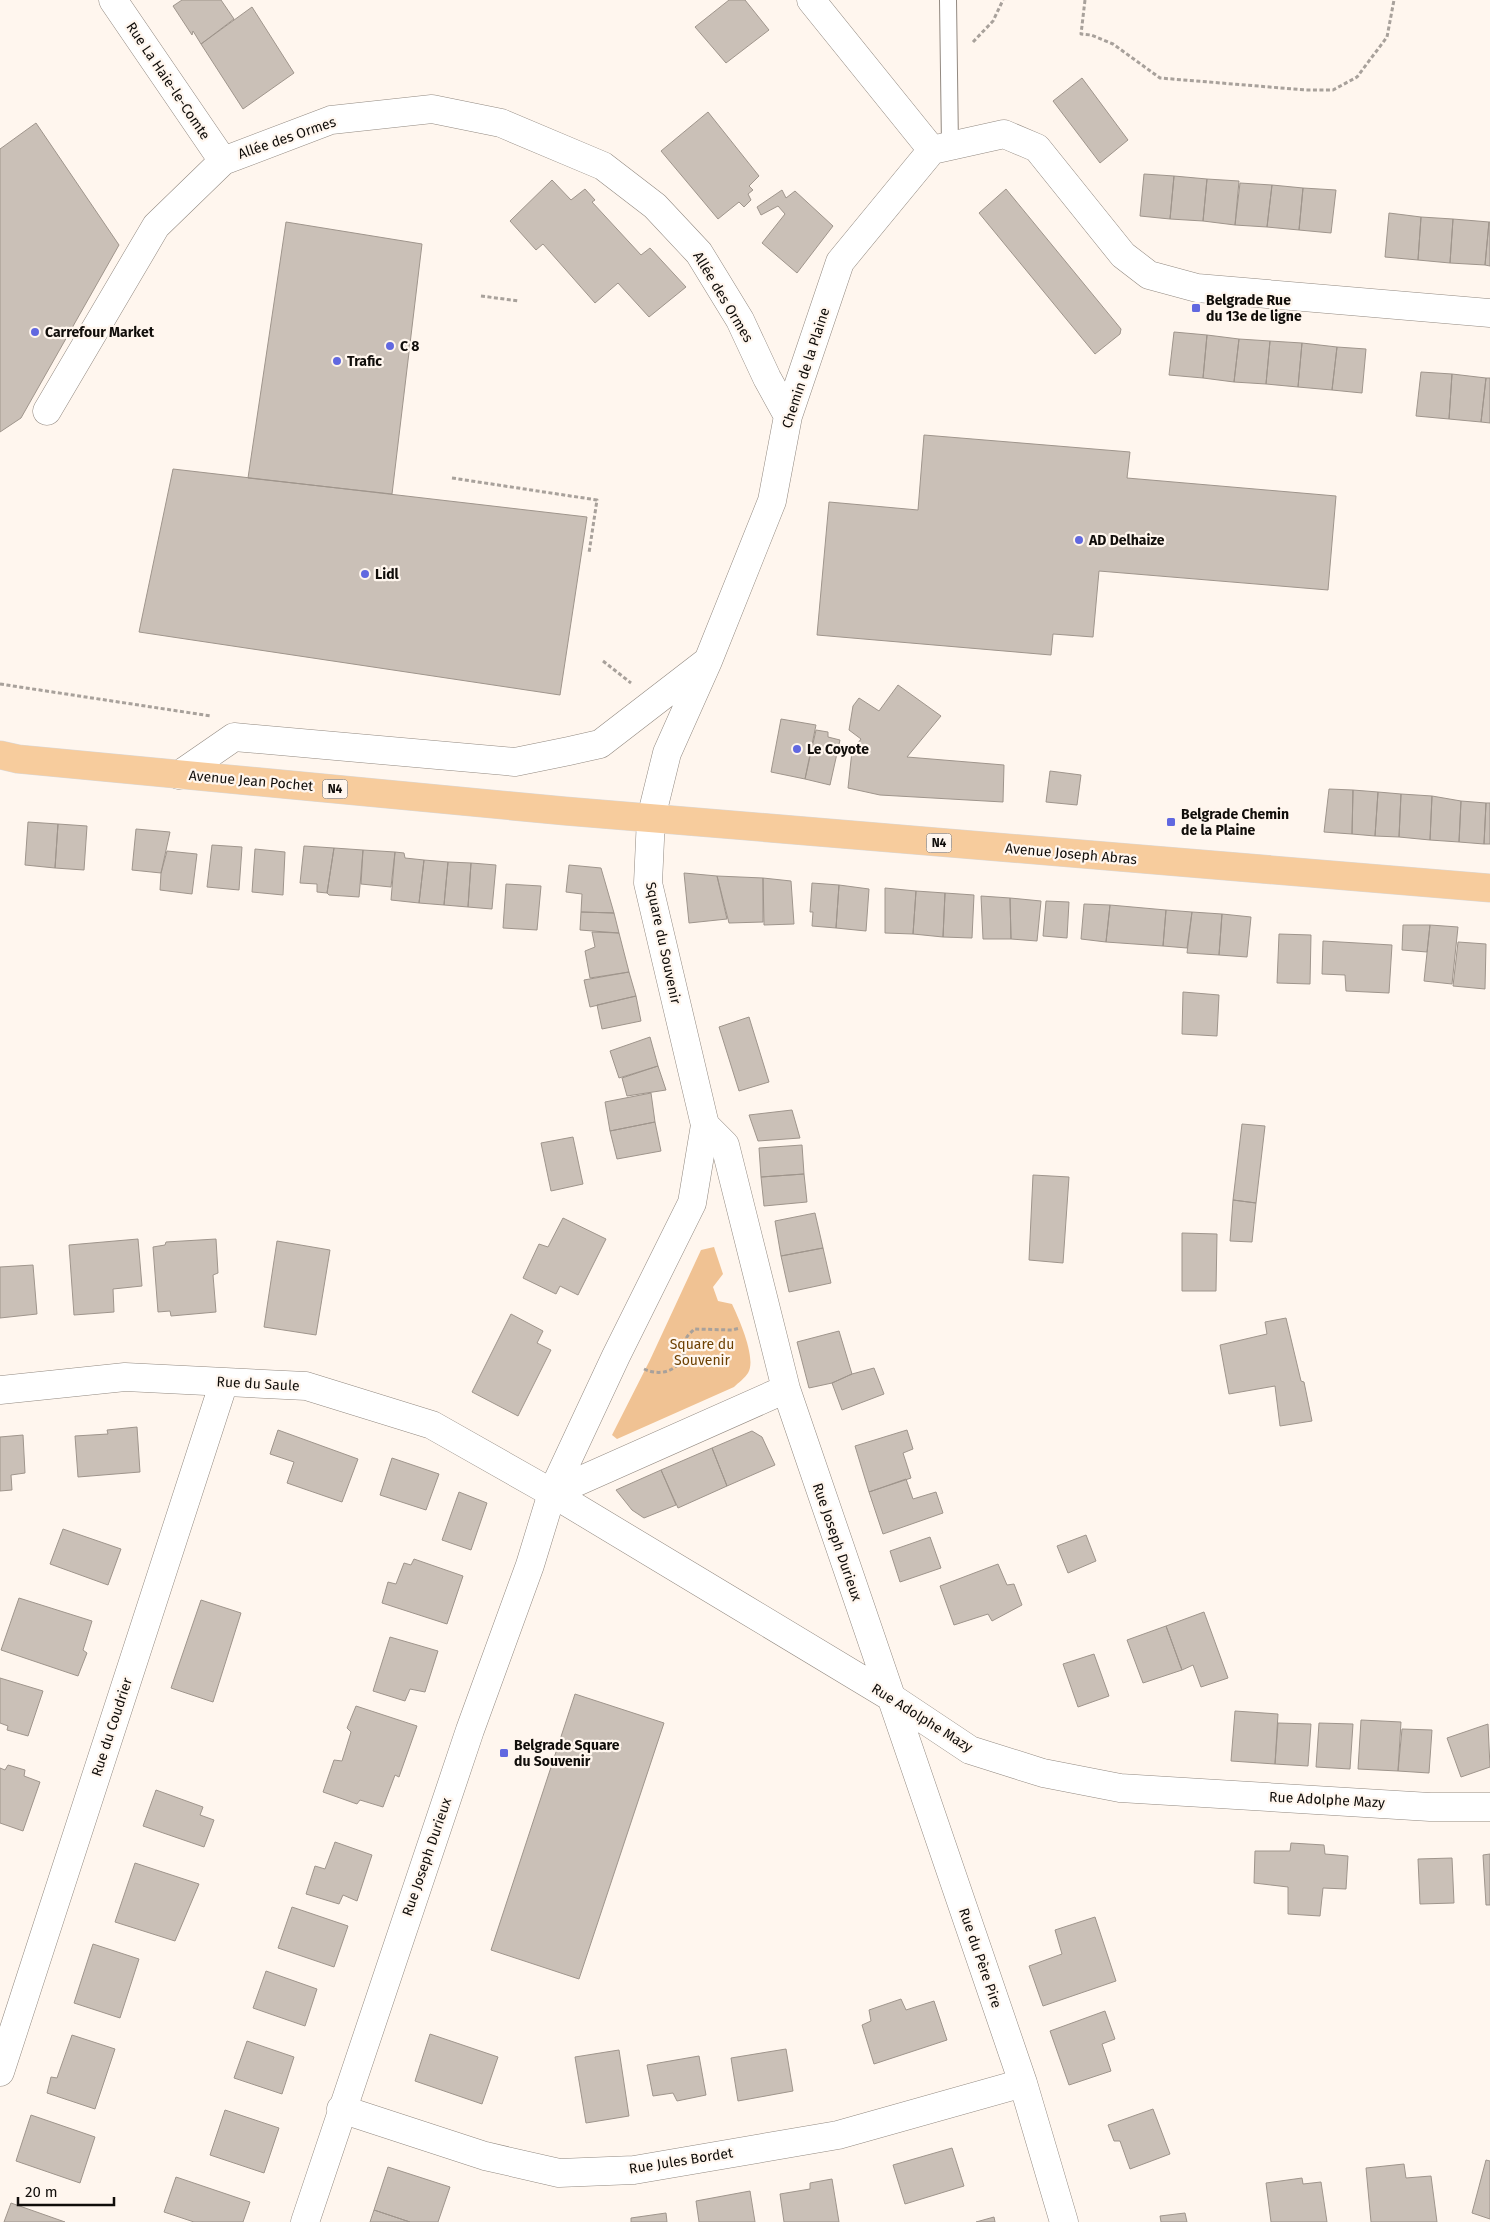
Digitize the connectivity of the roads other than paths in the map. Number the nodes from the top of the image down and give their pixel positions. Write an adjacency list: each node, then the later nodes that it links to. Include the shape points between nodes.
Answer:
1 (113, 0): 5 (street, Rue La Haie-le-Comte)
2 (811, 0): 4 (street)
3 (948, 0): 4 (lane, via 949,68)
4 (941, 148): 6 (street, via 1004,134 1038,148 1123,255 1149,275 1197,288); 8 (street, Chemin de la Plaine, via 840,262)
5 (223, 161): 7 (street, Allée des Ormes, via 156,226); 8 (street, Allée des Ormes, via 331,120 432,109 501,123 603,166 655,206 699,253 740,320)
6 (1490, 313)
7 (47, 411)
8 (788, 416): 9 (street, Chemin de la Plaine, via 772,501)
9 (708, 660): 11 (street, via 600,744 569,751 515,762 234,737); 12 (street, Chemin de la Plaine, via 667,753)
10 (6, 759): 11 (main road, Avenue Jean Pochet / N4)
11 (179, 775): 12 (main road, Avenue Jean Pochet / N4)
12 (652, 818): 13 (main road, Avenue Joseph Abras / N4); 14 (street, Square du Souvenir, via 648,883)
13 (1490, 888)
14 (705, 1126): 16 (street, via 725,1145); 18 (street, Square du Souvenir, via 692,1202)
15 (224, 1382): 17 (street, Rue du Saule, via 125,1377); 18 (street, Rue du Saule, via 306,1386 432,1425); 21 (street, Rue du Coudrier)
16 (786, 1389): 18 (street); 19 (street, Rue Joseph Durieux)
17 (0, 1390)
18 (552, 1493): 19 (street, Rue Adolphe Mazy); 23 (street, Rue Joseph Durieux, via 530,1565 473,1721)
19 (889, 1696): 20 (street, Rue Adolphe Mazy, via 970,1750 1044,1773 1120,1788 1430,1807); 22 (street, Rue du Père Pire)
20 (1490, 1807)
21 (0, 2072)
22 (1023, 2083): 23 (street, Rue Jules Bordet, via 838,2135 634,2170 559,2173 485,2156); 25 (street, Rue du Père Pire)
23 (341, 2109): 24 (street, Rue Joseph Durieux)
24 (305, 2222)
25 (1064, 2222)

